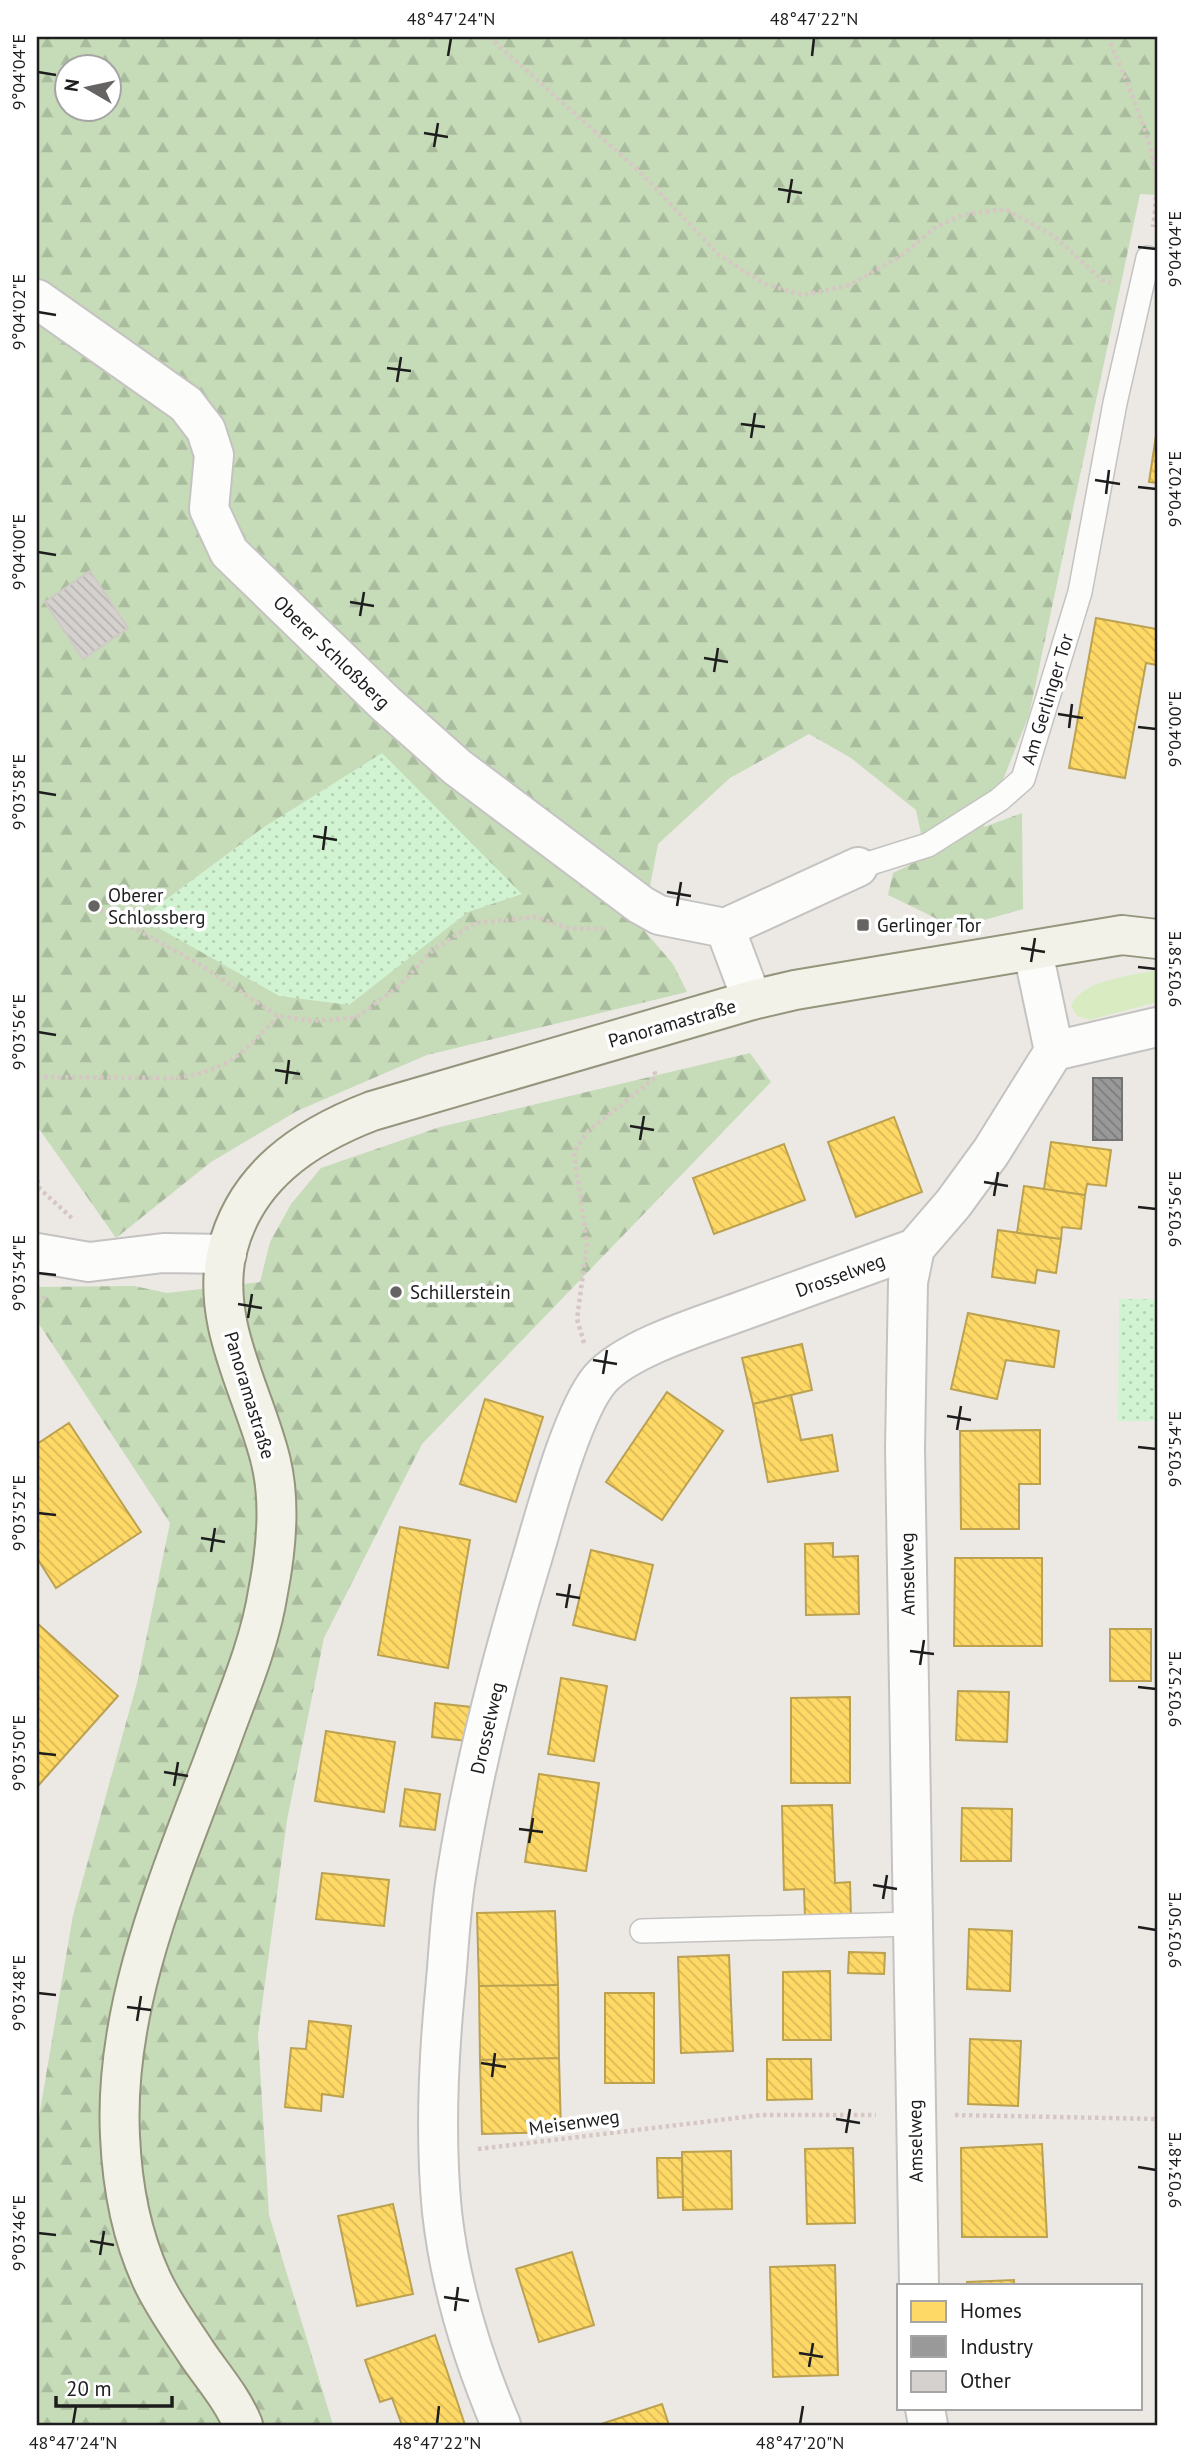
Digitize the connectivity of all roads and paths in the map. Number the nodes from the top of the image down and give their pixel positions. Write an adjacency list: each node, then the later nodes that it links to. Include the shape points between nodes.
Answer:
1 (489, 37): 7 (path, via 638,170 719,255 765,285 803,295 850,285 901,256 934,228 962,215 1005,209 1054,236 1102,280)
2 (1108, 37): 4 (path)
3 (1157, 148): 4 (path)
4 (1152, 161): 5 (path)
5 (1156, 177): 6 (path)
6 (1148, 258): 7 (lane, Am Gerlinger Tor)
7 (1140, 293): 9 (lane, Am Gerlinger Tor, via 1080,592 1023,779 999,800 928,845)
8 (37, 299): 13 (street, Oberer Schloßberg, via 186,404 206,430 214,455 209,509 229,552 386,705 457,767 641,905 660,915)
9 (858, 867): 13 (street, Am Gerlinger Tor)
10 (94, 906): 17 (path, via 199,964)
11 (1157, 914): 14 (main road, Panoramastraße)
12 (618, 927): 17 (path, via 598,931 566,928 536,917 475,923 435,949 398,987 355,1018 313,1021)
13 (725, 928): 16 (street)
14 (1140, 937): 15 (main road, Panoramastraße)
15 (1033, 952): 16 (main road, Panoramastraße); 20 (street)
16 (752, 1000): 19 (main road, Panoramastraße)
17 (278, 1016): 21 (path, via 244,1053 197,1075 177,1079)
18 (1157, 1027): 20 (street)
19 (643, 1032): 24 (main road, Panoramastraße, via 335,1125 278,1162 258,1185 240,1215); 25 (path, via 656,1077 587,1132 574,1152 587,1244 577,1319)
20 (1054, 1051): 22 (street, Amselweg, via 991,1152)
21 (37, 1077)
22 (915, 1248): 25 (street, Drosselweg, via 675,1336 619,1363); 26 (street, Amselweg, via 908,1282 905,1448)
23 (37, 1253): 24 (street, via 89,1262 163,1253)
24 (227, 1254): 31 (main road, Panoramastraße, via 225,1298 232,1347 272,1465 277,1508 274,1553 254,1646 141,1971 124,2049 119,2133 130,2213 151,2278)
25 (600, 1380): 32 (street, Drosselweg, via 585,1404 549,1502 506,1645 456,1872 440,2062 442,2213 453,2275)
26 (912, 1924): 27 (lane); 30 (street, Amselweg)
27 (642, 1931)
28 (686, 2122): 29 (path, Meisenweg)
29 (466, 2151)
30 (919, 2284)
31 (243, 2425)
32 (500, 2425)

